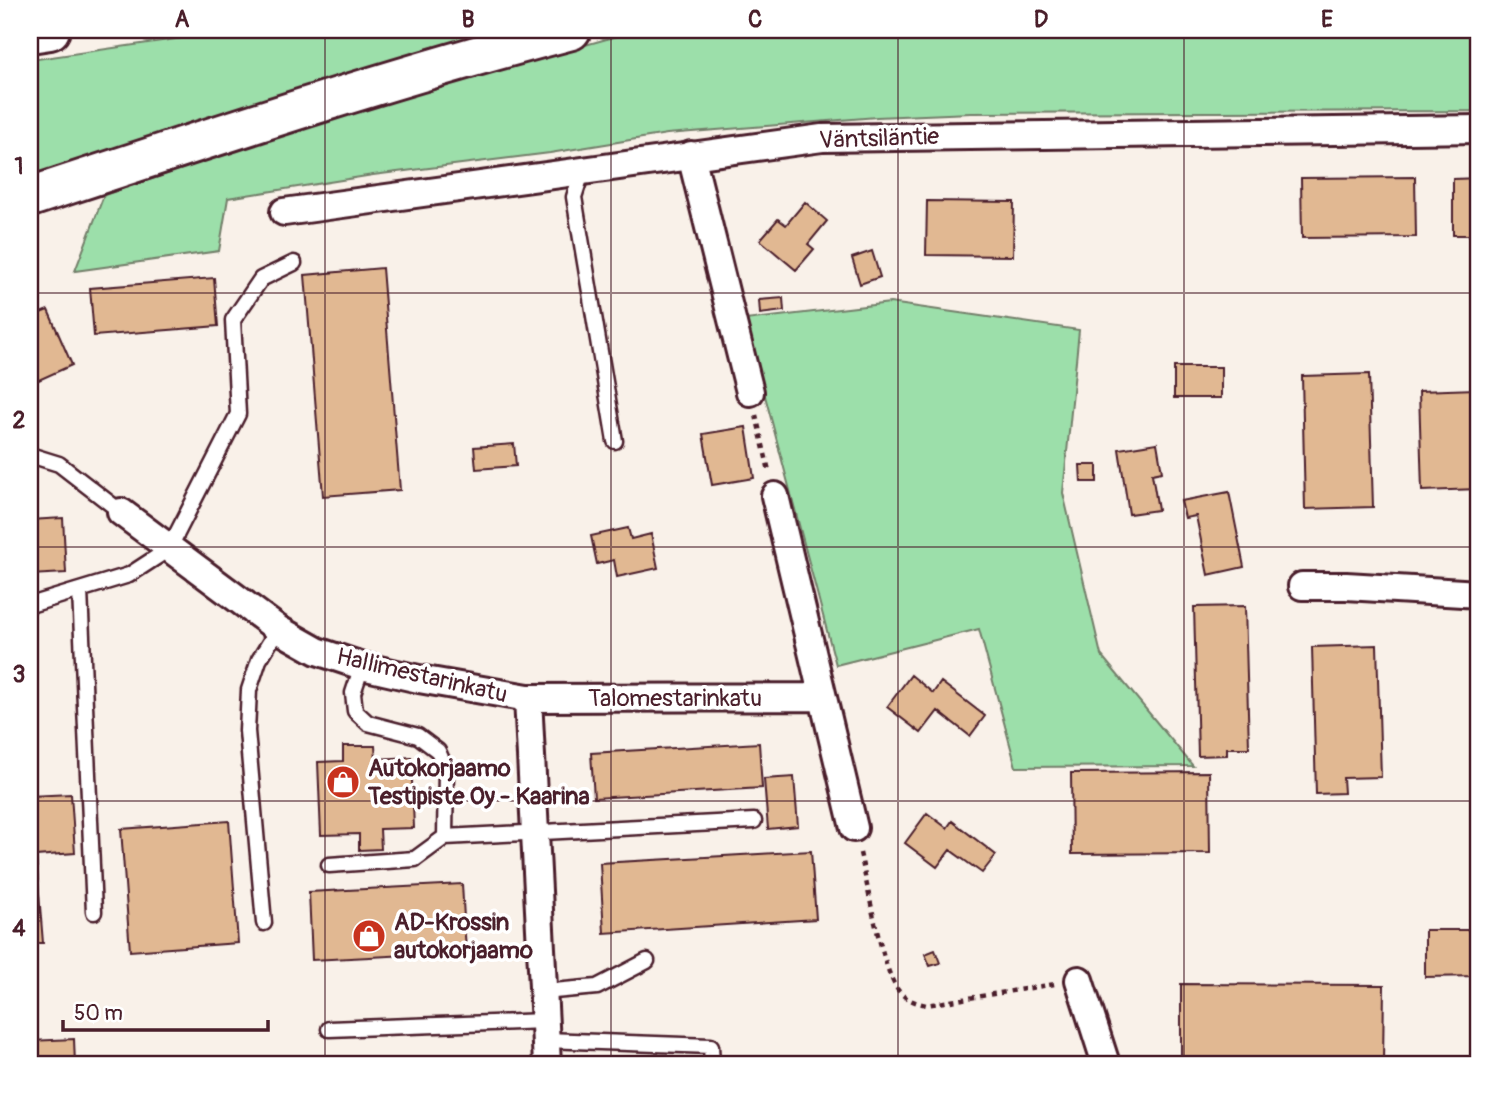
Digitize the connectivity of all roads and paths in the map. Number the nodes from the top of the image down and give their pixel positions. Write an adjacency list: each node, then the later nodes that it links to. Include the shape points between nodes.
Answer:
1 (50, 30): 3 (highway)
2 (571, 30): 7 (highway, via 271,117)
3 (30, 33)
4 (1479, 129): 5 (street, Väntsiläntie, via 822,138)
5 (691, 155): 6 (street, Väntsiläntie); 10 (street)
6 (583, 169): 8 (street, Väntsiläntie); 11 (lane, via 574,197)
7 (30, 197)
8 (284, 212)
9 (294, 262): 15 (lane, via 261,279 233,320 238,414)
10 (750, 392): 13 (path)
11 (615, 441)
12 (30, 455): 14 (lane, via 59,464)
13 (775, 496): 22 (street)
14 (121, 512): 15 (street, Hallimestarinkatu)
15 (169, 549): 17 (lane, via 129,575); 20 (street, Hallimestarinkatu)
16 (1303, 586): 18 (street)
17 (80, 591): 19 (lane); 29 (lane)
18 (1479, 594)
19 (30, 605)
20 (278, 629): 21 (street, Hallimestarinkatu, via 317,651); 30 (lane, via 259,660 249,690 247,731)
21 (362, 666): 23 (street, Hallimestarinkatu); 27 (lane, via 353,693 355,711 368,723 418,736 438,751 446,769)
22 (822, 697): 23 (street, Talomestarinkatu); 25 (street)
23 (528, 698): 26 (street, Hallimestarinkatu)
24 (754, 821): 26 (lane)
25 (854, 828): 32 (path, via 888,968 897,988 910,1001 926,1005)
26 (536, 832): 27 (lane); 33 (street, Hallimestarinkatu)
27 (445, 837): 28 (lane, via 415,859)
28 (329, 866)
29 (94, 912)
30 (264, 923)
31 (647, 961): 33 (lane, via 597,987)
32 (1079, 980): 37 (street)
33 (542, 992): 35 (street, Hallimestarinkatu)
34 (329, 1029): 35 (lane)
35 (545, 1042): 36 (lane, via 711,1046)
36 (712, 1064)
37 (1106, 1064)

